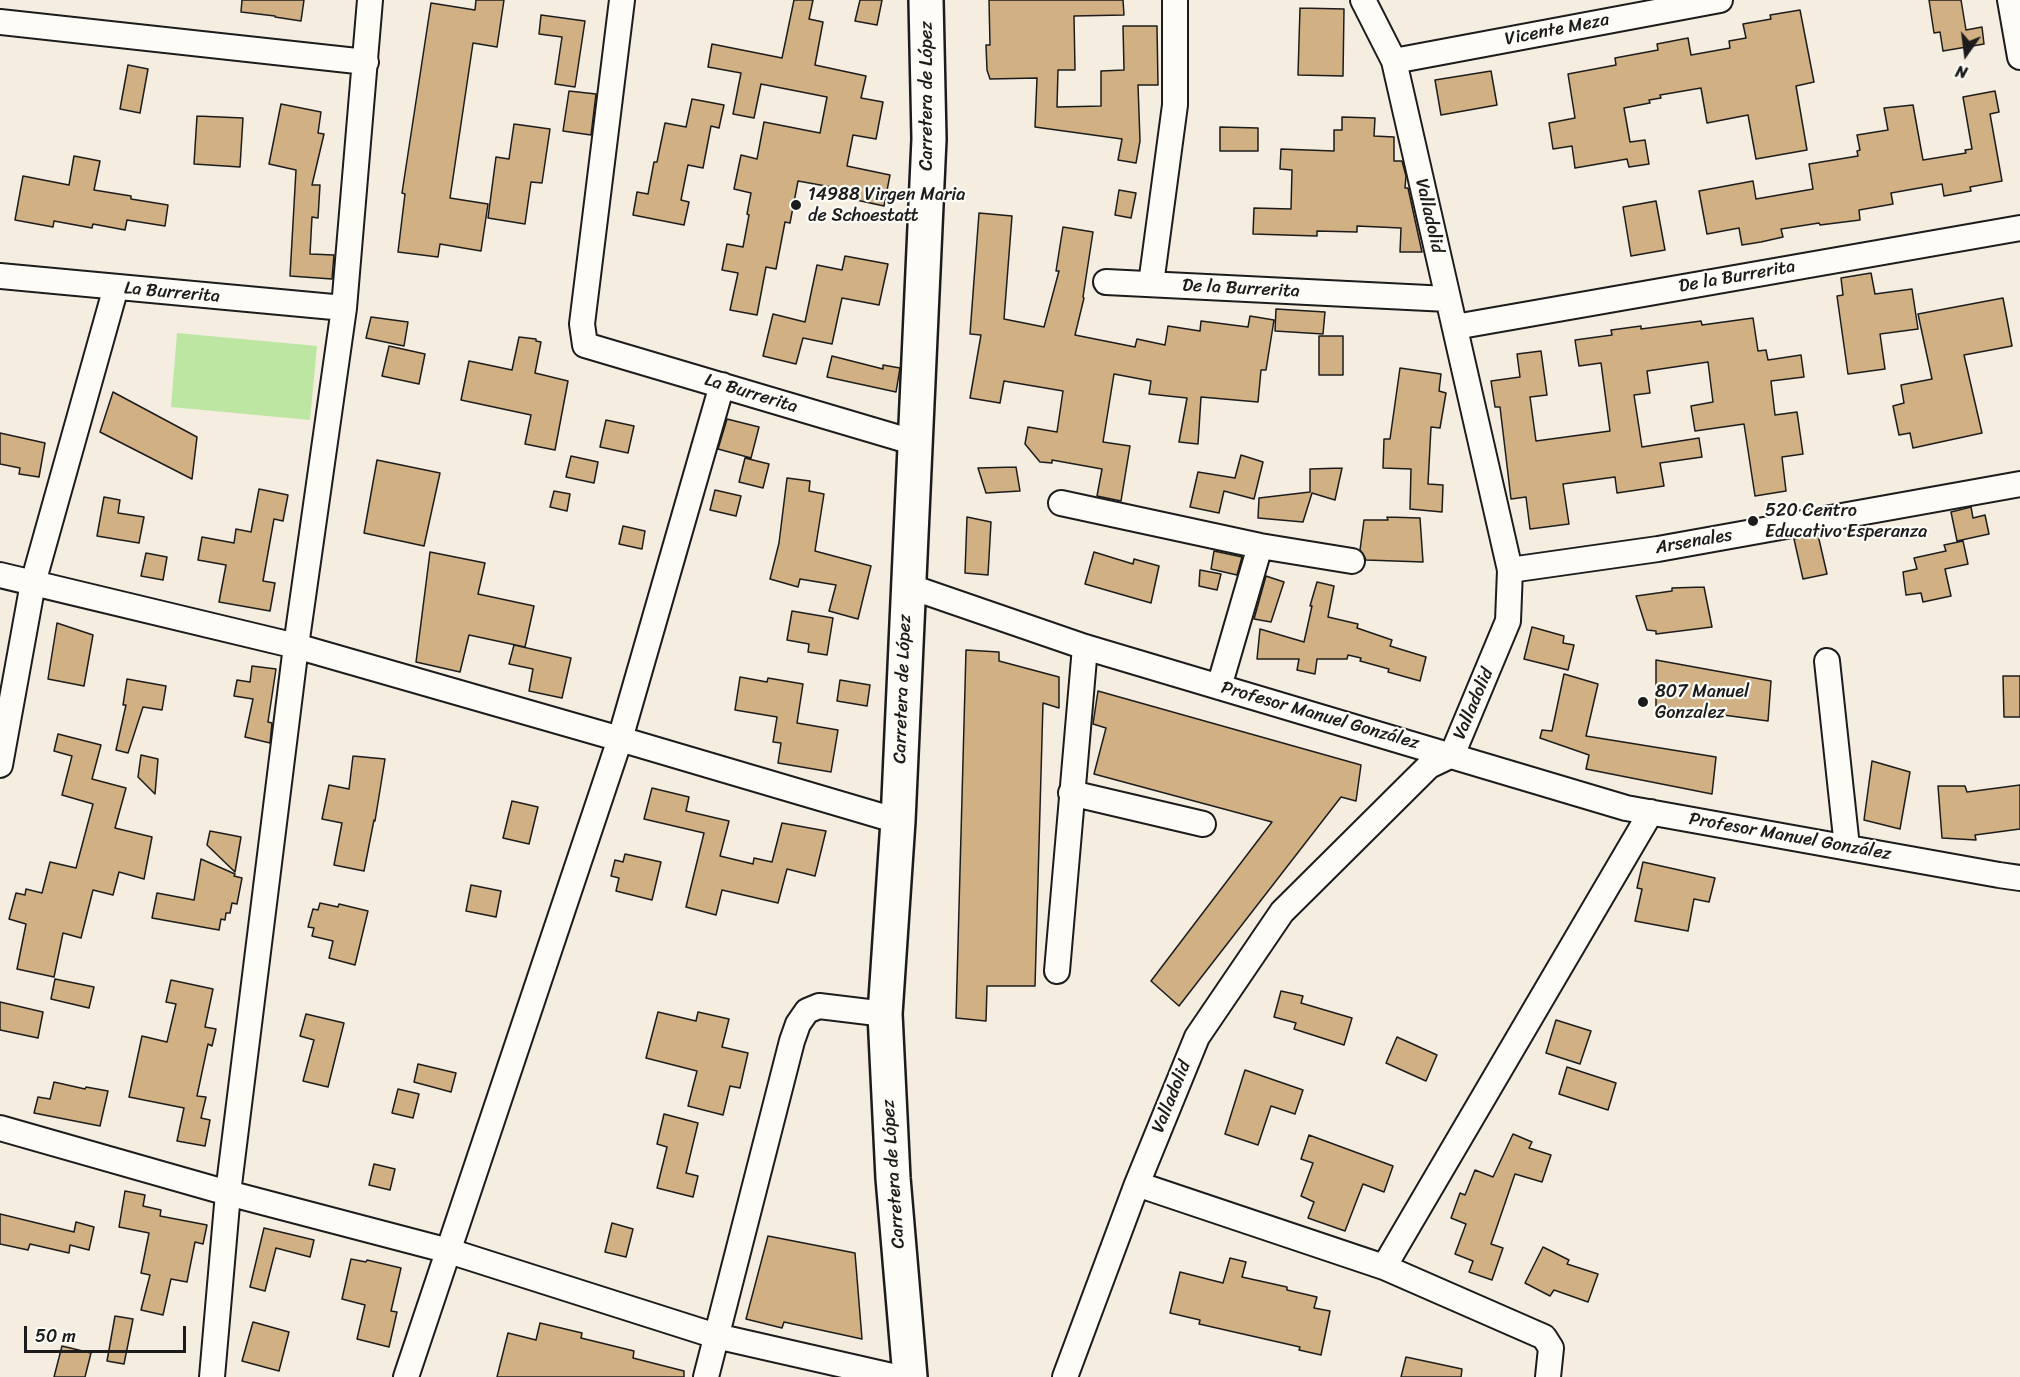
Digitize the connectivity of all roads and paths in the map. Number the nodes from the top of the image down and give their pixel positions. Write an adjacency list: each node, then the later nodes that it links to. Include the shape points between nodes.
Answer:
1 (370, 0): 11 (street)
2 (622, 0): 20 (street, La Burrerita, via 582,324 585,345)
3 (927, 0): 21 (main road, Carretera de López, via 929,140)
4 (1176, 0): 15 (street, via 1175,105)
5 (1363, 0): 10 (street, Valladolid)
6 (1720, 0): 10 (street, Vicente Meza)
7 (2010, 0): 9 (street)
8 (0, 22): 11 (street)
9 (2020, 57)
10 (1394, 61): 17 (street, Valladolid)
11 (366, 62): 18 (street)
12 (2020, 228): 19 (street, De la Burrerita)
13 (0, 276): 16 (street, La Burrerita)
14 (1106, 282): 15 (street, De la Burrerita)
15 (1151, 285): 17 (street, De la Burrerita)
16 (116, 287): 18 (street, La Burrerita); 28 (street)
17 (1448, 299): 19 (street, Valladolid)
18 (344, 309): 30 (street)
19 (1455, 327): 26 (street, Valladolid)
20 (722, 385): 21 (street, La Burrerita); 34 (street)
21 (916, 443): 29 (main road, Carretera de López)
22 (2020, 484): 26 (street, Arsenales, via 1658,549)
23 (1060, 503): 24 (street)
24 (1260, 546): 25 (street); 33 (street)
25 (1352, 561)
26 (1510, 570): 35 (street, Valladolid, via 1508,621)
27 (0, 575): 28 (street)
28 (33, 583): 30 (street); 36 (street)
29 (908, 586): 31 (street, Profesor Manuel González); 39 (main road, Carretera de López)
30 (296, 646): 34 (street); 47 (street)
31 (1085, 647): 33 (street, Profesor Manuel González); 37 (street)
32 (1827, 661): 41 (street)
33 (1219, 687): 35 (street, Profesor Manuel González)
34 (620, 739): 39 (street); 48 (street)
35 (1452, 754): 38 (street, Profesor Manuel González); 46 (street, Valladolid, via 1429,766 1282,912 1197,1037)
36 (0, 765)
37 (1071, 793): 40 (street); 43 (street)
38 (1651, 812): 41 (street, Profesor Manuel González); 49 (street)
39 (898, 821): 44 (main road, Carretera de López)
40 (1203, 824)
41 (1847, 848): 42 (street, Profesor Manuel González)
42 (2020, 878)
43 (1057, 971)
44 (885, 1014): 50 (street, via 819,1005 807,1011 798,1024); 56 (main road, Carretera de López, via 893,1178)
45 (0, 1128): 47 (street)
46 (1137, 1184): 49 (street); 57 (street, Valladolid)
47 (228, 1193): 48 (street); 52 (street)
48 (449, 1251): 50 (street); 53 (street)
49 (1384, 1267): 51 (street, via 1544,1337 1551,1348)
50 (716, 1336): 54 (street); 55 (street)
51 (1550, 1371)
52 (212, 1377)
53 (406, 1377)
54 (706, 1377)
55 (896, 1377)
56 (910, 1377)
57 (1065, 1377)

